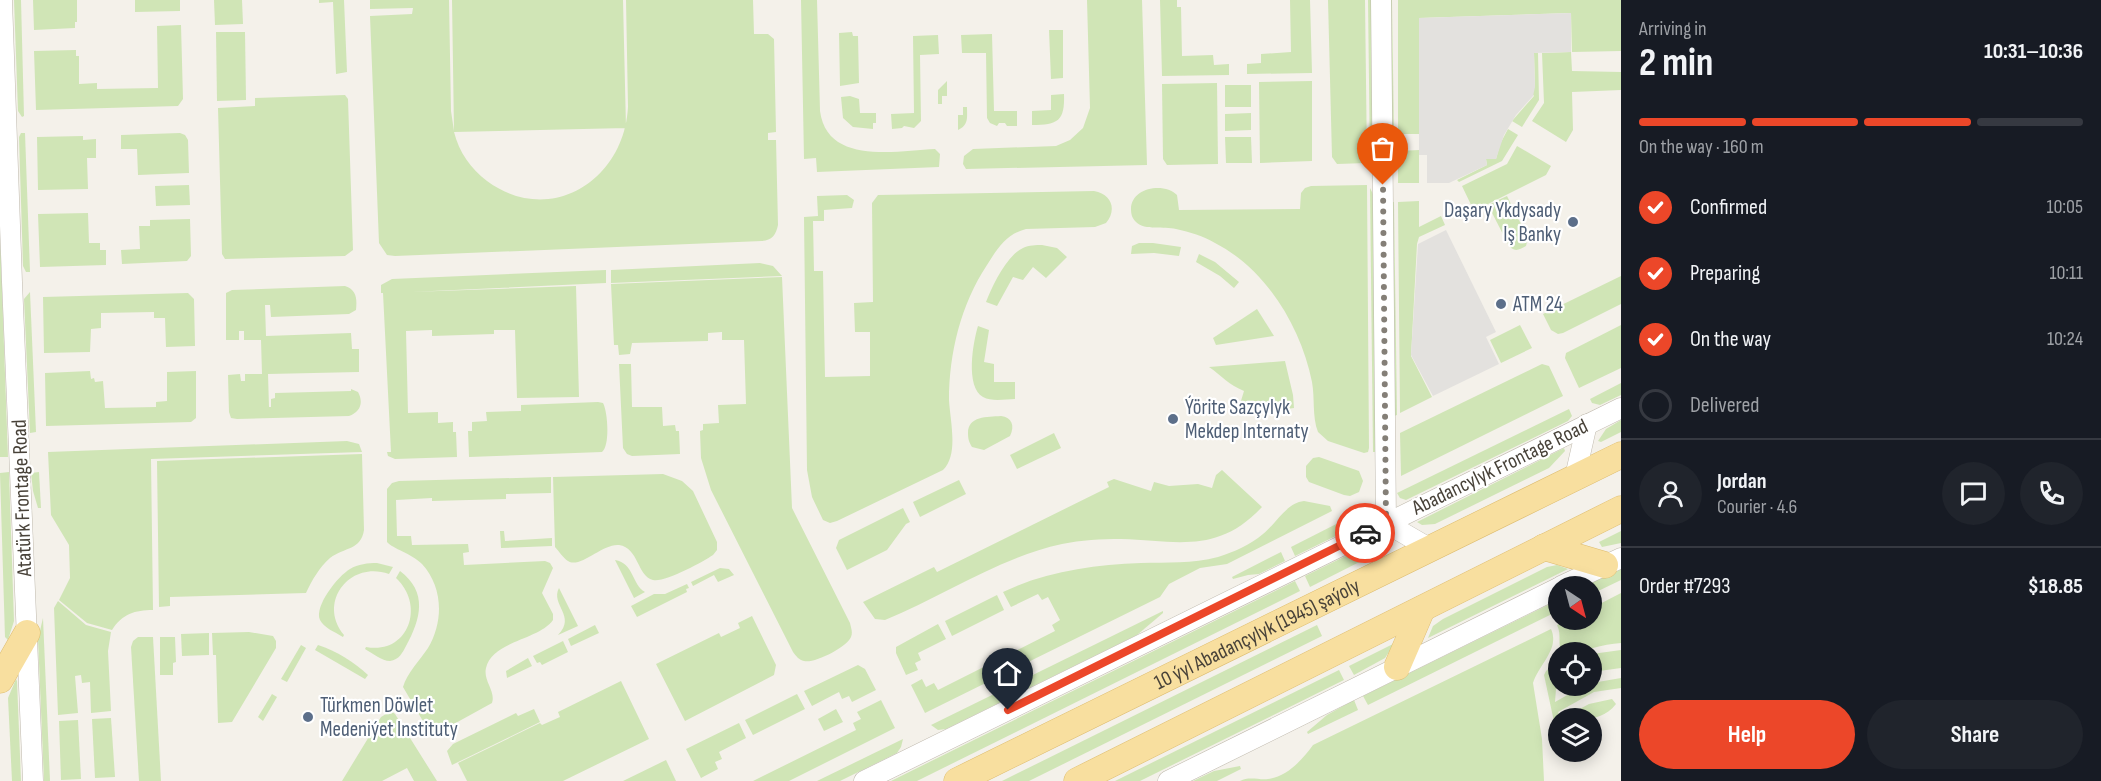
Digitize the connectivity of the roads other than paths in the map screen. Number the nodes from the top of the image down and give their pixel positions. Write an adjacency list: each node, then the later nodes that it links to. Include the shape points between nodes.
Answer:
1 (2, 0): 15 (street, Atatürk Frontage Road)
2 (1381, 0): 8 (street)
3 (1621, 408): 4 (street, Abadancylyk Frontage Road)
4 (1587, 424): 6 (street); 8 (street, Abadancylyk Frontage Road)
5 (1621, 455): 6 (main road, 10 ýyl Abadançylyk (1945) şaýoly)
6 (1575, 477): 10 (main road, 10 ýyl Abadançylyk (1945) şaýoly)
7 (1621, 509): 9 (main road)
8 (1386, 523): 10 (street); 19 (street, Abadancylyk Frontage Road)
9 (1544, 547): 11 (main road); 14 (main road)
10 (1429, 549): 20 (main road, 10 ýyl Abadançylyk (1945) şaýoly)
11 (1613, 561): 12 (street)
12 (1582, 576)
13 (1548, 593): 16 (street)
14 (1422, 609): 16 (main road); 21 (main road)
15 (27, 633): 17 (main road); 18 (street, Atatürk Frontage Road)
16 (1397, 667): 22 (street)
17 (0, 680)
18 (33, 781)
19 (864, 781)
20 (957, 781)
21 (1077, 781)
22 (1168, 781)

